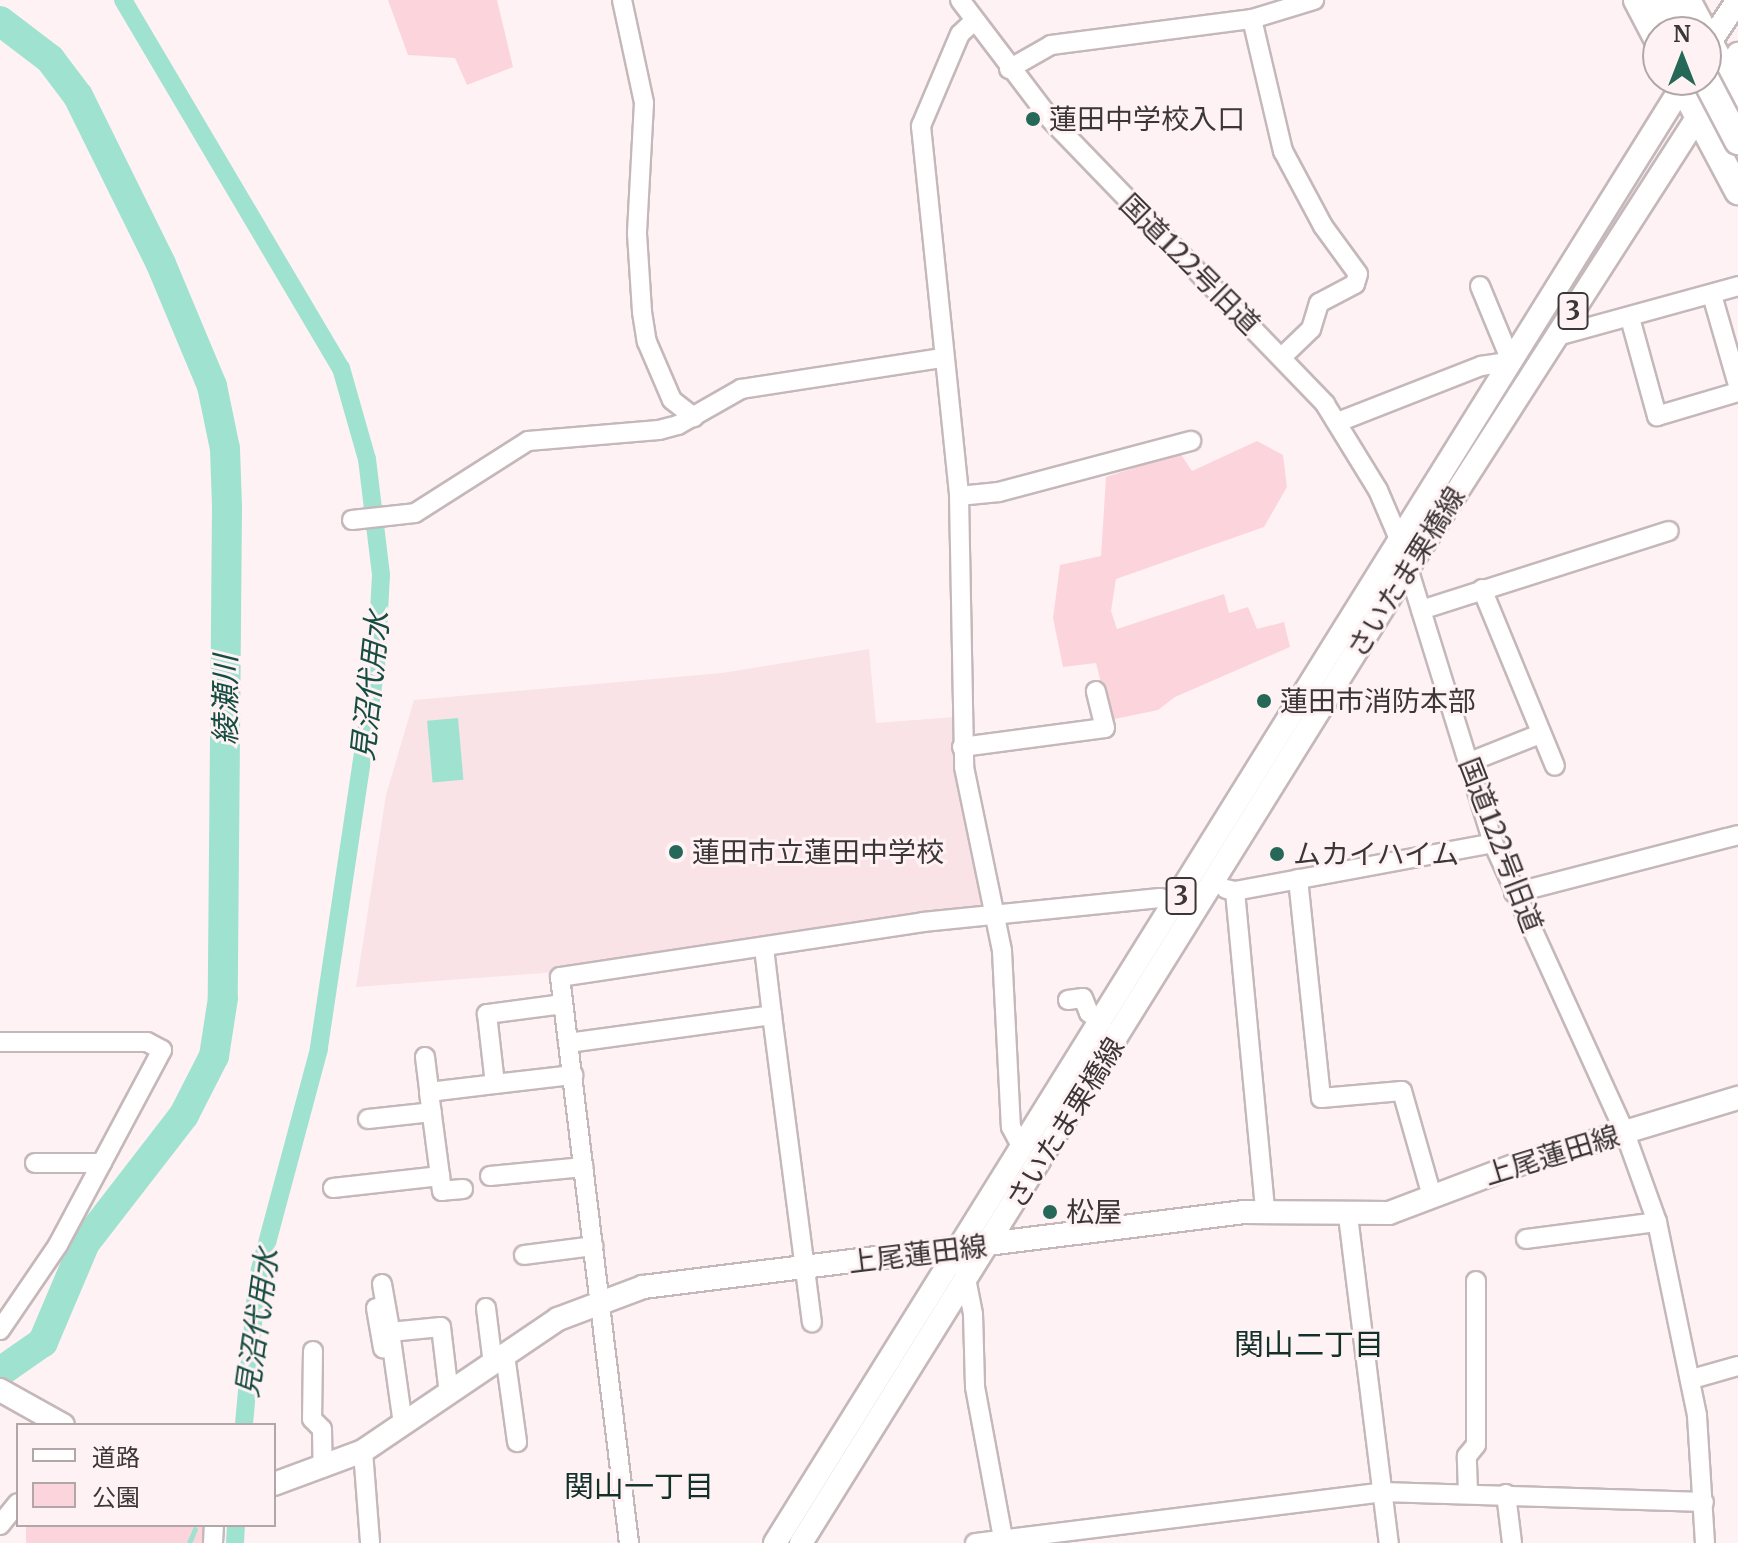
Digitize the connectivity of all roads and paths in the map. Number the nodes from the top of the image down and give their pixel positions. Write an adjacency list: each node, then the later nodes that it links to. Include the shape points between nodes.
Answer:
1 (622, 0): 26 (street, via 644,103 637,234 647,342 672,400)
2 (960, 0): 7 (street, 国道122号旧道)
3 (1314, 0): 5 (street)
4 (1738, 0): 6 (main road)
5 (1252, 19): 8 (street, via 1051,45); 21 (street, via 1283,151 1323,226 1358,274 1355,284 1319,303 1311,329)
6 (1722, 20)
7 (974, 21): 8 (street, 国道122号旧道); 22 (street, via 960,34 921,126)
8 (1009, 69): 21 (street, 国道122号旧道, via 1092,164)
9 (1696, 96): 23 (main road, さいたま栗橋線 / 3)
10 (1704, 96): 13 (highway)
11 (1704, 96): 13 (main road, さいたま栗橋線 / 3)
12 (1716, 96): 14 (highway, bridge)
13 (1699, 119): 15 (highway); 20 (main road, さいたま栗橋線 / 3)
14 (1738, 141)
15 (1738, 191)
16 (1480, 286): 23 (street)
17 (1738, 286): 18 (street)
18 (1712, 295): 19 (street); 24 (street)
19 (1630, 318): 20 (street); 25 (street, via 1657,416)
20 (1557, 336): 33 (main road, さいたま栗橋線 / 3)
21 (1282, 357): 27 (street, 国道122号旧道)
22 (942, 358): 26 (street, via 741,389); 29 (street)
23 (1511, 361): 27 (street, via 1481,366); 32 (main road, さいたま栗橋線 / 3)
24 (1738, 385)
25 (1738, 392)
26 (694, 417): 30 (street, via 618,436 564,434 528,441 428,506)
27 (1338, 422): 32 (street, 国道122号旧道, via 1378,490)
28 (1191, 441): 29 (street, via 999,492)
29 (959, 496): 38 (street)
30 (358, 520)
31 (1669, 531): 34 (street)
32 (1399, 539): 33 (street, 国道122号旧道); 47 (main road, さいたま栗橋線 / 3)
33 (1408, 568): 35 (street, 国道122号旧道); 44 (main road, さいたま栗橋線 / 3)
34 (1482, 589): 35 (street); 37 (street)
35 (1421, 610): 39 (street, 国道122号旧道)
36 (1096, 691): 38 (street, via 1105,728)
37 (1540, 734): 39 (street); 40 (street)
38 (962, 747): 48 (street)
39 (1467, 763): 42 (street, 国道122号旧道)
40 (1555, 766)
41 (1738, 835): 46 (street)
42 (1493, 843): 43 (street); 46 (street, 国道122号旧道)
43 (1298, 879): 45 (street); 72 (street, via 1321,1098 1402,1091)
44 (1212, 885): 45 (street); 77 (main road, さいたま栗橋線 / 3)
45 (1235, 891): 73 (street)
46 (1514, 893): 63 (street, 国道122号旧道)
47 (1177, 903): 48 (street, via 1160,898); 53 (main road, さいたま栗橋線 / 3)
48 (995, 914): 49 (street); 64 (street, via 1005,991 1011,1127)
49 (764, 948): 51 (street, via 560,977); 52 (street)
50 (1068, 1000): 53 (street, via 1083,998 1089,1013)
51 (563, 1004): 55 (street); 58 (street, via 487,1014)
52 (772, 1015): 55 (street); 81 (street)
53 (1102, 1022): 64 (main road, さいたま栗橋線 / 3)
54 (0, 1042): 66 (street, via 147,1042 162,1050)
55 (568, 1043): 57 (street)
56 (425, 1057): 59 (street)
57 (573, 1075): 58 (street); 67 (street)
58 (495, 1084): 59 (street)
59 (429, 1092): 61 (street)
60 (1738, 1098): 63 (main road, 上尾蓮田線)
61 (432, 1112): 62 (street); 68 (street)
62 (368, 1119)
63 (1625, 1133): 72 (main road, 上尾蓮田線); 75 (street, 国道122号旧道)
64 (1022, 1148): 79 (main road, さいたま栗橋線 / 3)
65 (35, 1163): 66 (street)
66 (102, 1163): 89 (street, via 58,1245)
67 (584, 1167): 69 (street); 78 (street)
68 (440, 1176): 70 (street); 71 (street, via 442,1191)
69 (490, 1176)
70 (333, 1188)
71 (463, 1189)
72 (1432, 1196): 74 (main road, 上尾蓮田線, via 1389,1213)
73 (1265, 1211): 74 (main road, 上尾蓮田線); 77 (main road, 上尾蓮田線)
74 (1348, 1216): 103 (street)
75 (1657, 1222): 76 (street); 94 (street, 国道122号旧道)
76 (1526, 1239)
77 (989, 1245): 79 (main road, 上尾蓮田線); 82 (main road, さいたま栗橋線 / 3)
78 (593, 1246): 80 (street); 85 (street)
79 (959, 1250): 81 (main road, 上尾蓮田線); 82 (street); 112 (main road, さいたま栗橋線 / 3)
80 (524, 1255)
81 (805, 1268): 85 (main road, 上尾蓮田線, via 643,1287); 88 (street)
82 (968, 1280): 109 (street, via 975,1387); 113 (main road, さいたま栗橋線 / 3)
83 (1476, 1281): 104 (street, via 1476,1445 1467,1456)
84 (382, 1284): 90 (street)
85 (601, 1300): 92 (main road, 上尾蓮田線, via 558,1319); 111 (street)
86 (376, 1308): 98 (street)
87 (486, 1308): 92 (street)
88 (812, 1322)
89 (0, 1330)
90 (390, 1332): 96 (street, via 441,1327); 98 (street)
91 (313, 1351): 101 (street, via 312,1419 322,1429)
92 (499, 1359): 96 (main road, 上尾蓮田線); 99 (street)
93 (1738, 1366): 94 (street)
94 (1692, 1379): 106 (street, 国道122号旧道)
95 (0, 1390): 97 (main road)
96 (449, 1394): 98 (main road, 上尾蓮田線)
97 (54, 1420)
98 (399, 1427): 100 (main road, 上尾蓮田線)
99 (517, 1442)
100 (363, 1451): 101 (main road, 上尾蓮田線); 110 (street)
101 (323, 1468): 102 (main road, 上尾蓮田線)
102 (276, 1483)
103 (1383, 1492): 104 (street); 109 (street); 115 (street)
104 (1468, 1492): 105 (street)
105 (1506, 1494): 106 (street); 116 (street)
106 (1704, 1502): 117 (street, 国道122号旧道)
107 (16, 1505): 108 (street)
108 (0, 1525)
109 (1004, 1541): 114 (street)
110 (370, 1543)
111 (629, 1543)
112 (775, 1543)
113 (801, 1543)
114 (975, 1543)
115 (1389, 1543)
116 (1512, 1543)
117 (1705, 1543)

